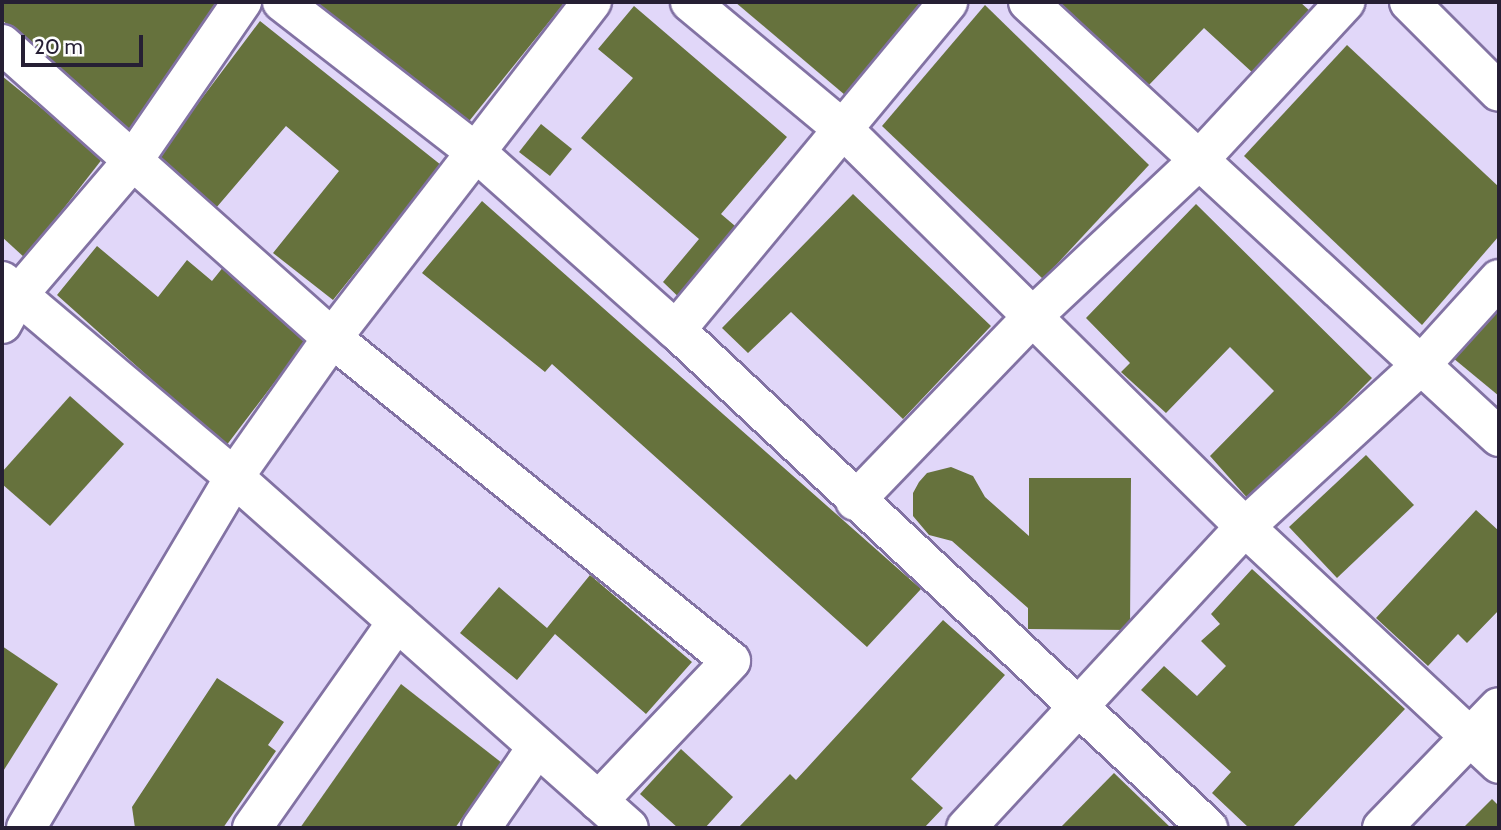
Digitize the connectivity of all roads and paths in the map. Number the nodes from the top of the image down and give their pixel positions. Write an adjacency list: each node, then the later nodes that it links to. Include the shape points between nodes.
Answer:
1 (242, 2): 13 (street)
2 (282, 2): 12 (street)
3 (592, 2): 12 (street)
4 (690, 2): 11 (street)
5 (948, 2): 11 (street)
6 (1028, 2): 14 (street)
7 (1345, 2): 14 (street)
8 (1409, 2): 10 (street)
9 (2, 44): 13 (street)
10 (1499, 92)
11 (845, 131): 17 (street); 18 (street)
12 (477, 153): 18 (street); 19 (street)
13 (134, 159): 16 (street); 19 (street)
14 (1198, 161): 17 (street); 20 (street)
15 (1499, 279): 20 (street)
16 (7, 300): 22 (street)
17 (1032, 317): 23 (street); 24 (street)
18 (676, 330): 23 (street)
19 (332, 338): 22 (street); 31 (street, via 731,661)
20 (1421, 365): 21 (street); 24 (street)
21 (1499, 437)
22 (234, 477): 25 (street); 32 (street)
23 (855, 501): 26 (street)
24 (1245, 527): 26 (street); 28 (street)
25 (397, 622): 29 (street); 33 (street)
26 (1081, 706): 36 (street); 37 (street)
27 (1499, 707): 28 (street)
28 (1470, 737): 30 (street); 38 (street)
29 (537, 747): 31 (street); 34 (street)
30 (1499, 764)
31 (598, 801): 35 (street)
32 (26, 828)
33 (252, 828)
34 (481, 828)
35 (629, 828)
36 (965, 828)
37 (1208, 828)
38 (1382, 828)

